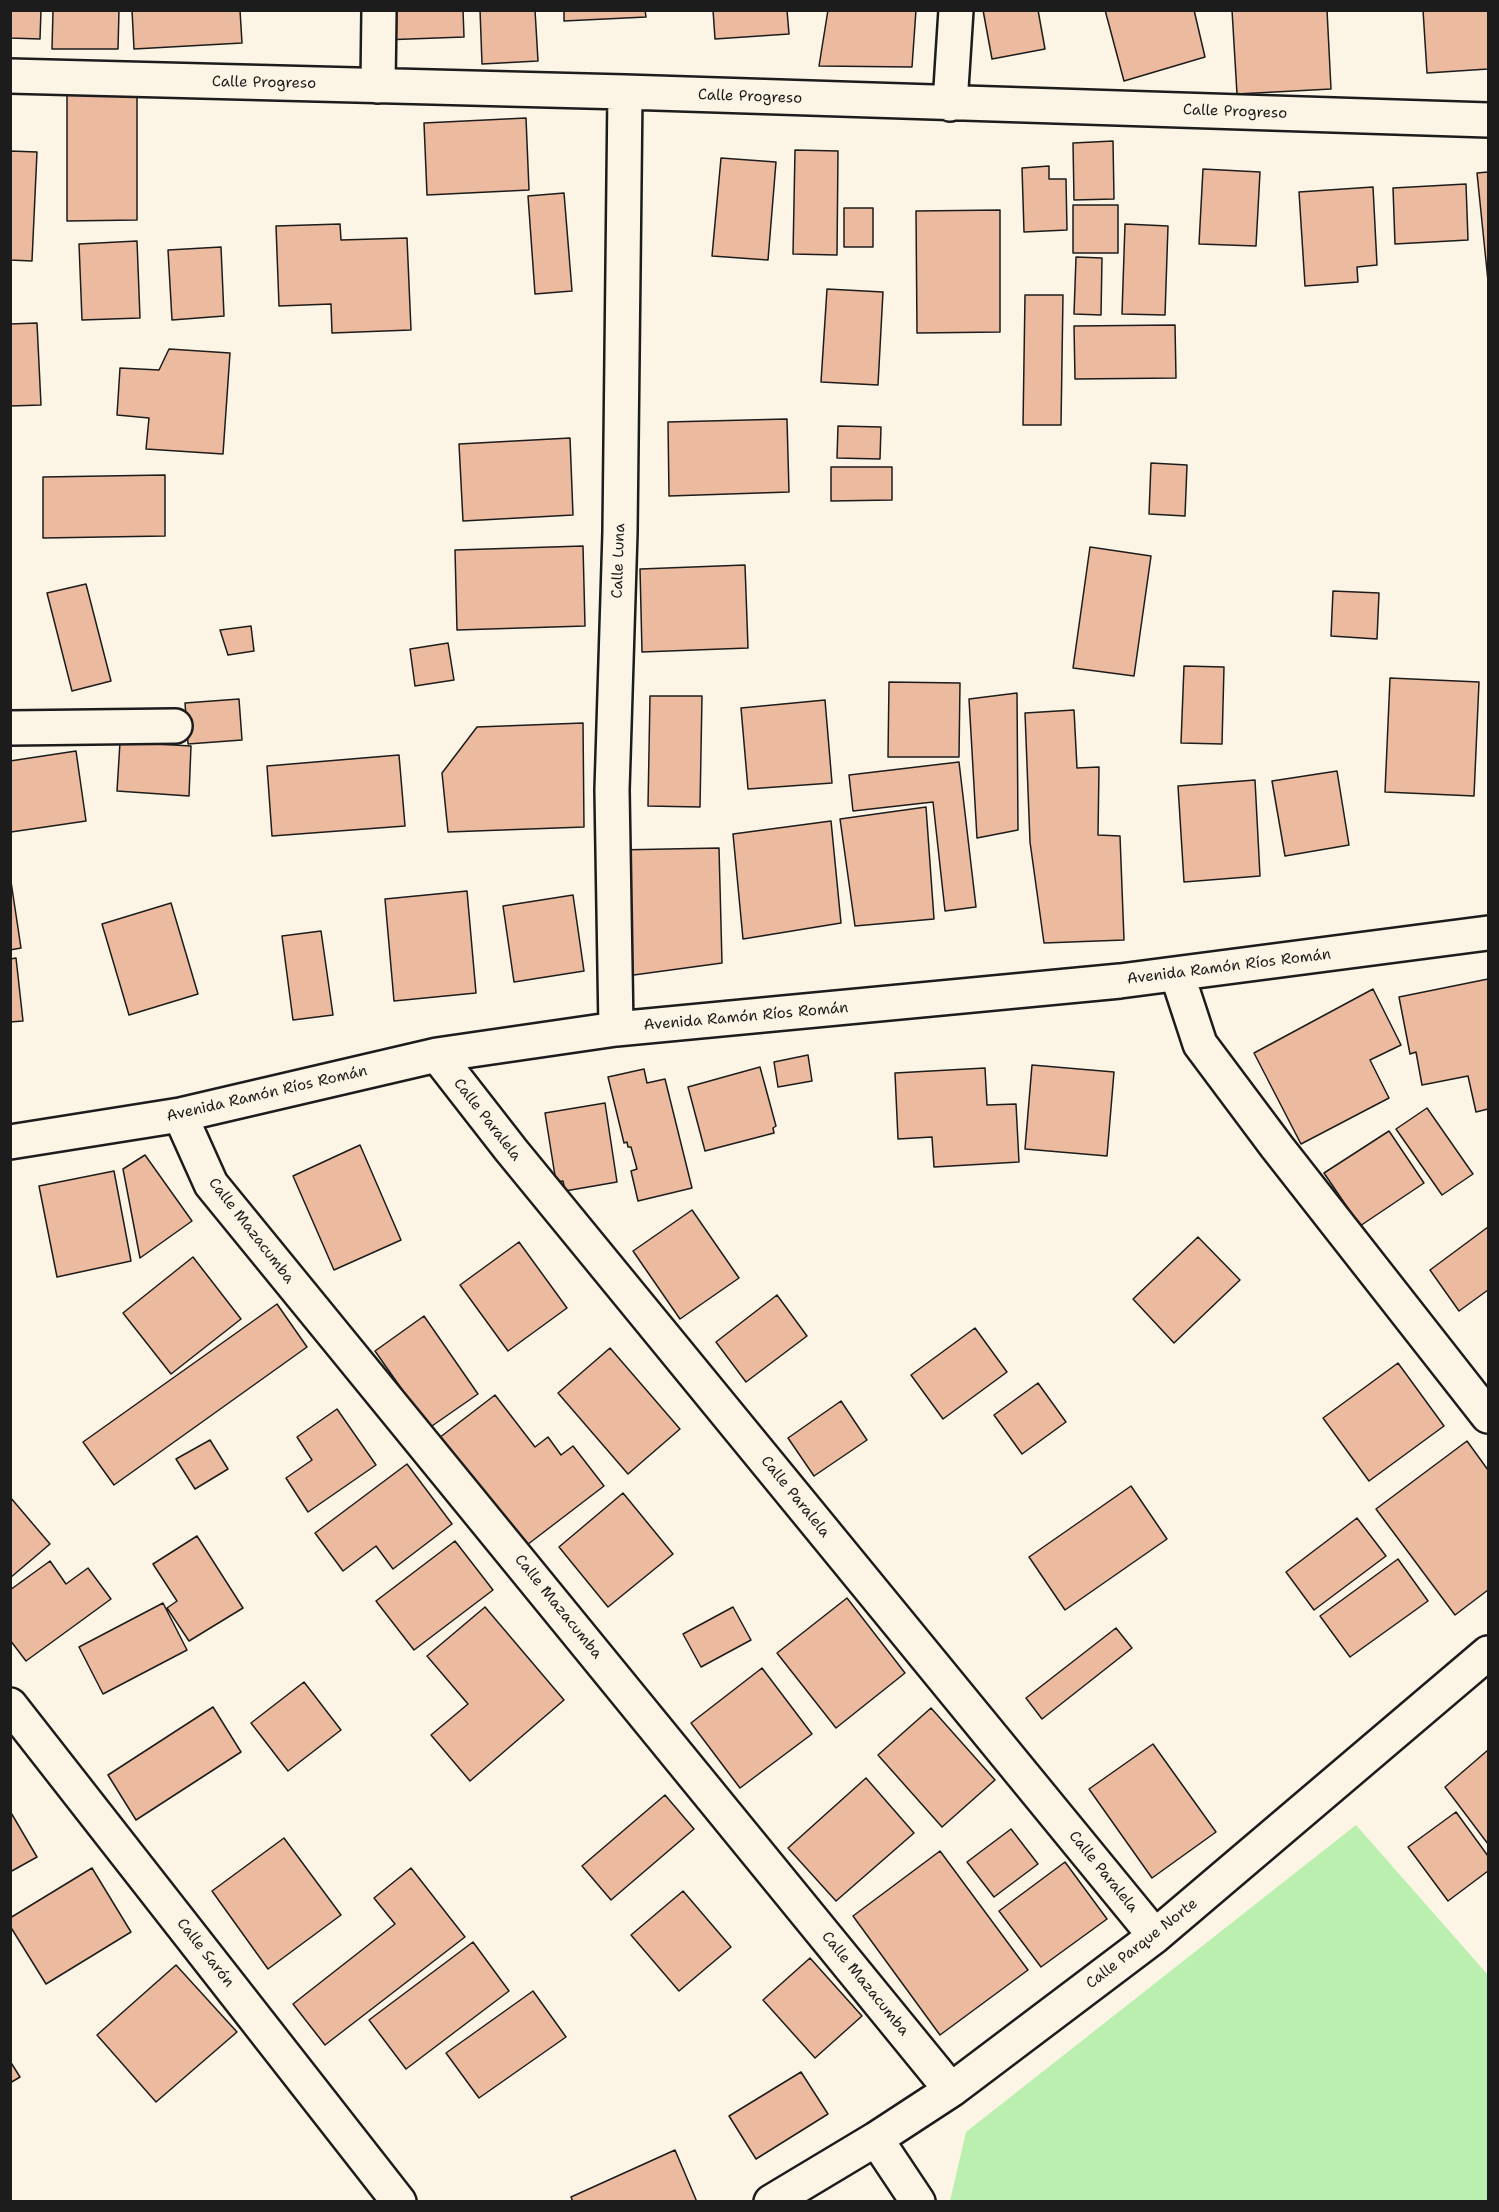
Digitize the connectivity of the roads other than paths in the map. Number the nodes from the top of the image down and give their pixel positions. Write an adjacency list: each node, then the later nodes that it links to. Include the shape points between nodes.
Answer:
1 (379, 10): 4 (street)
2 (956, 10): 6 (street)
3 (10, 76): 4 (street, Calle Progreso)
4 (378, 86): 5 (street, Calle Progreso)
5 (625, 93): 6 (street, Calle Progreso); 12 (street, Calle Luna, via 620,532 612,790)
6 (950, 104): 7 (street, Calle Progreso)
7 (1488, 120)
8 (174, 726): 9 (street)
9 (10, 728)
10 (1488, 933): 11 (street, Avenida Ramón Ríos Román)
11 (1177, 974): 12 (street, Avenida Ramón Ríos Román); 16 (street, via 1200,1044)
12 (616, 1029): 13 (street, Avenida Ramón Ríos Román)
13 (437, 1055): 14 (street, Avenida Ramón Ríos Román); 19 (street, Calle Paralela, via 525,1169)
14 (180, 1115): 15 (street, Avenida Ramón Ríos Román); 20 (street, Calle Mazacumba, via 211,1184)
15 (10, 1143)
16 (1488, 1416)
17 (1488, 1653): 19 (street, Calle Parque Norte)
18 (10, 1704): 22 (street, Calle Sarón)
19 (1155, 1936): 20 (street, Calle Parque Norte)
20 (951, 2090): 21 (street, Calle Parque Norte)
21 (876, 2139): 23 (street, Calle Parque Norte); 24 (street)
22 (399, 2202)
23 (771, 2202)
24 (918, 2202)

